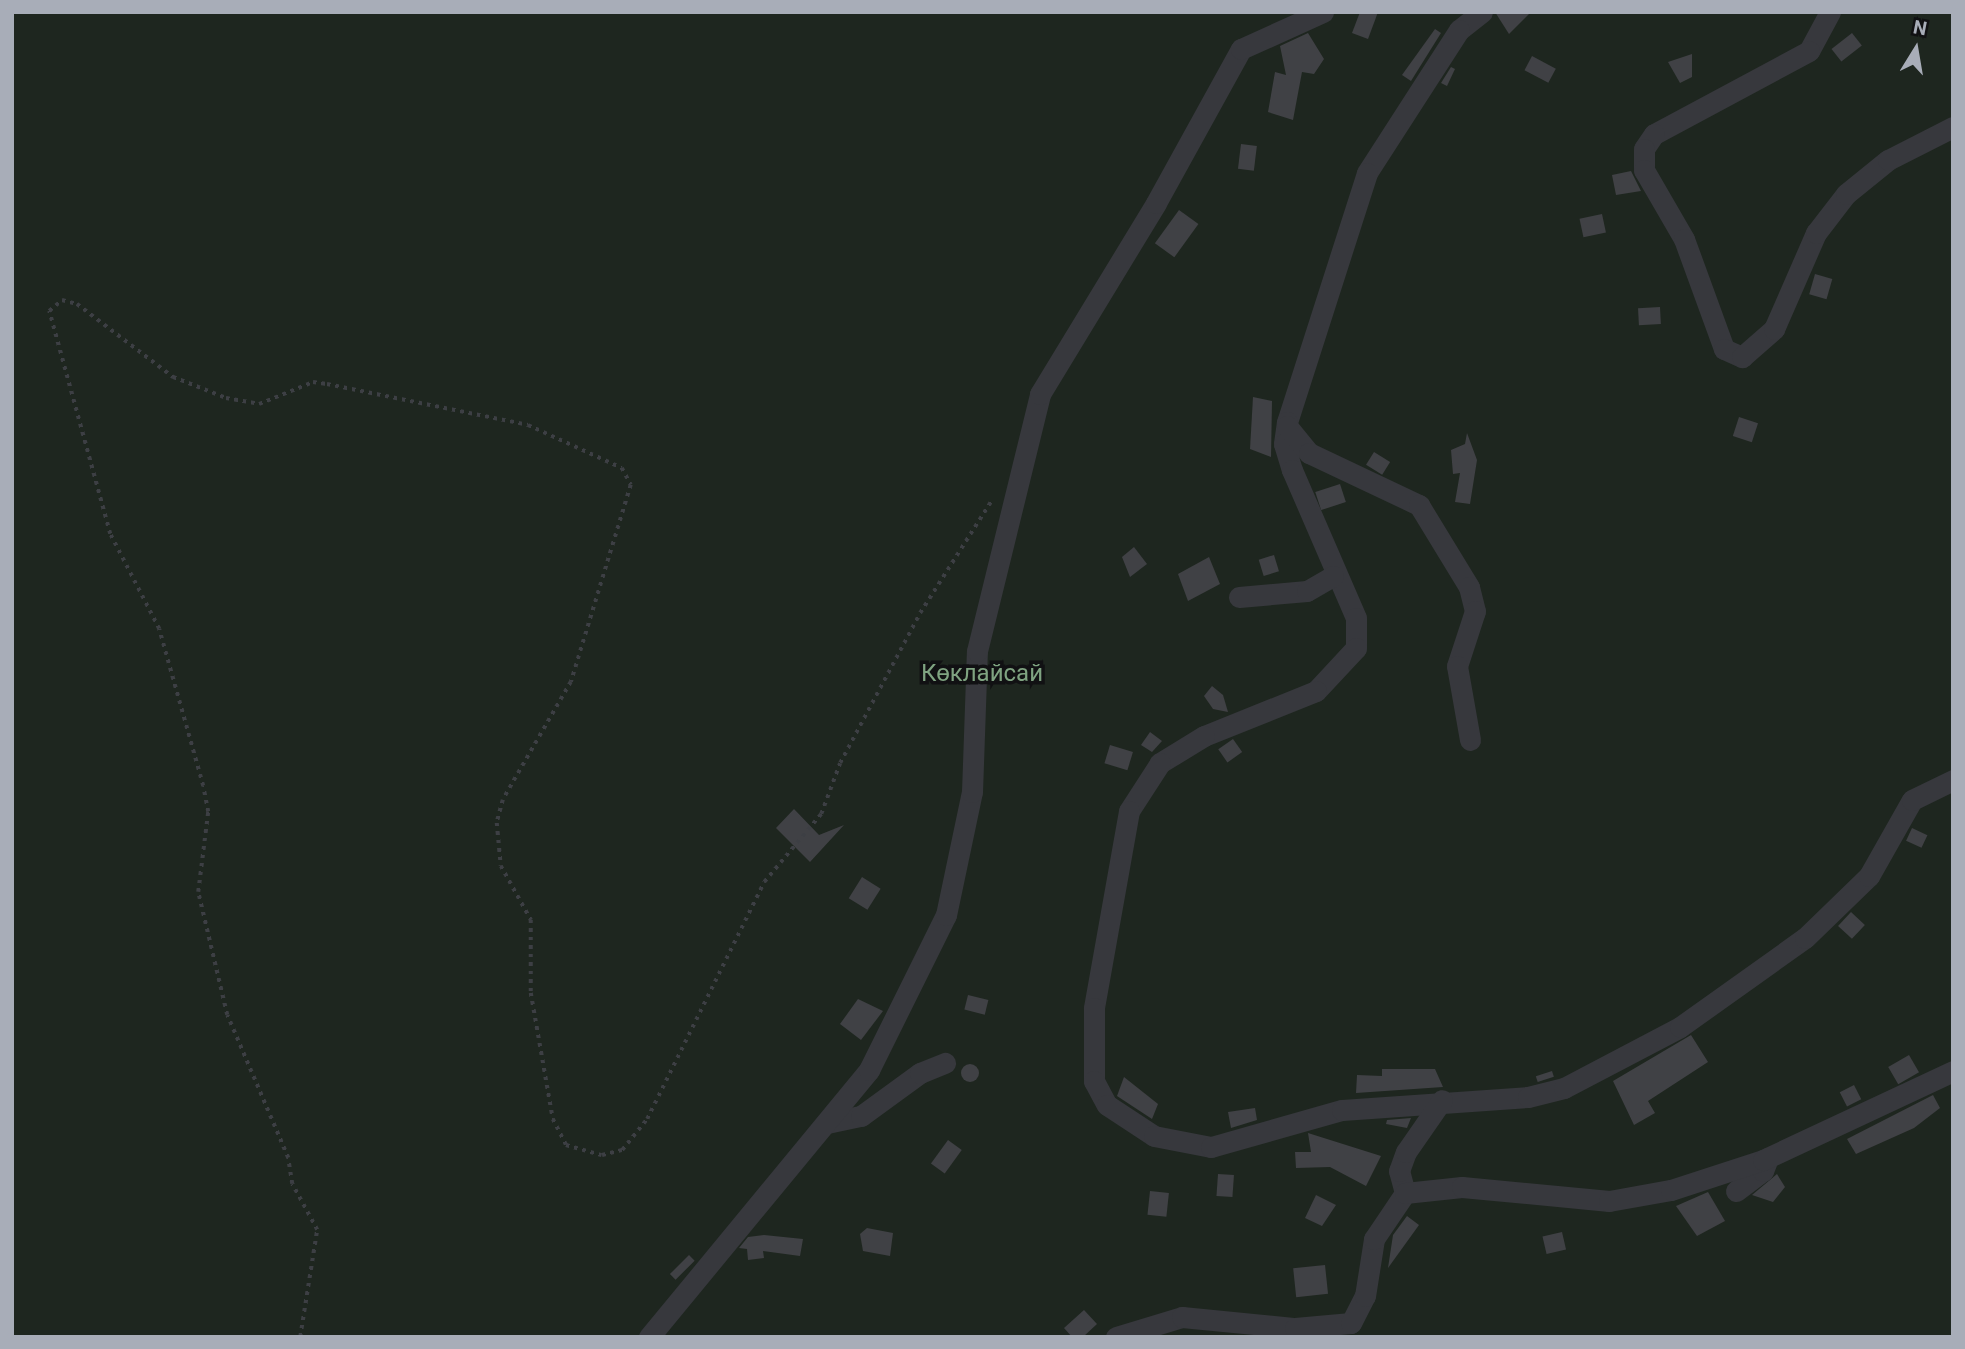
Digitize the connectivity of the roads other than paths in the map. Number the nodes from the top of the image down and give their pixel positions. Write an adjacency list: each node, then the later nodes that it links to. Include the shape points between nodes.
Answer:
1 (1323, 12): 13 (street, via 1241,48 1156,204 1040,394 977,651 972,792 946,915 869,1070)
2 (1482, 12): 5 (street, via 1459,30 1367,173)
3 (1830, 12): 4 (street, via 1809,51 1654,134 1644,149 1644,170 1684,239 1724,349 1742,357 1774,329 1816,233 1846,194 1888,160)
4 (1953, 127)
5 (1287, 426): 6 (street, via 1288,457); 8 (street, via 1308,453 1419,505 1469,587 1475,611 1457,666)
6 (1333, 576): 7 (street, via 1307,591); 12 (street, via 1356,618 1349,661 1316,691 1204,736 1160,763 1129,811 1094,1008 1094,1080 1107,1105 1127,1122 1177,1145 1211,1147 1342,1111)
7 (1239, 597)
8 (1470, 740)
9 (1953, 780): 12 (street, via 1912,800 1869,876 1834,913 1680,1027 1564,1088 1528,1097)
10 (945, 1063): 13 (street, via 920,1073 861,1116)
11 (1953, 1071): 14 (street)
12 (1442, 1100): 16 (street, via 1406,1152 1399,1171)
13 (827, 1123): 18 (street)
14 (1768, 1158): 15 (street, via 1763,1171); 16 (street, via 1671,1190 1609,1201 1462,1187)
15 (1736, 1191)
16 (1405, 1193): 17 (street, via 1374,1239 1365,1296 1351,1322)
17 (1320, 1332): 19 (street, via 1182,1317)
18 (649, 1337)
19 (1116, 1337)

